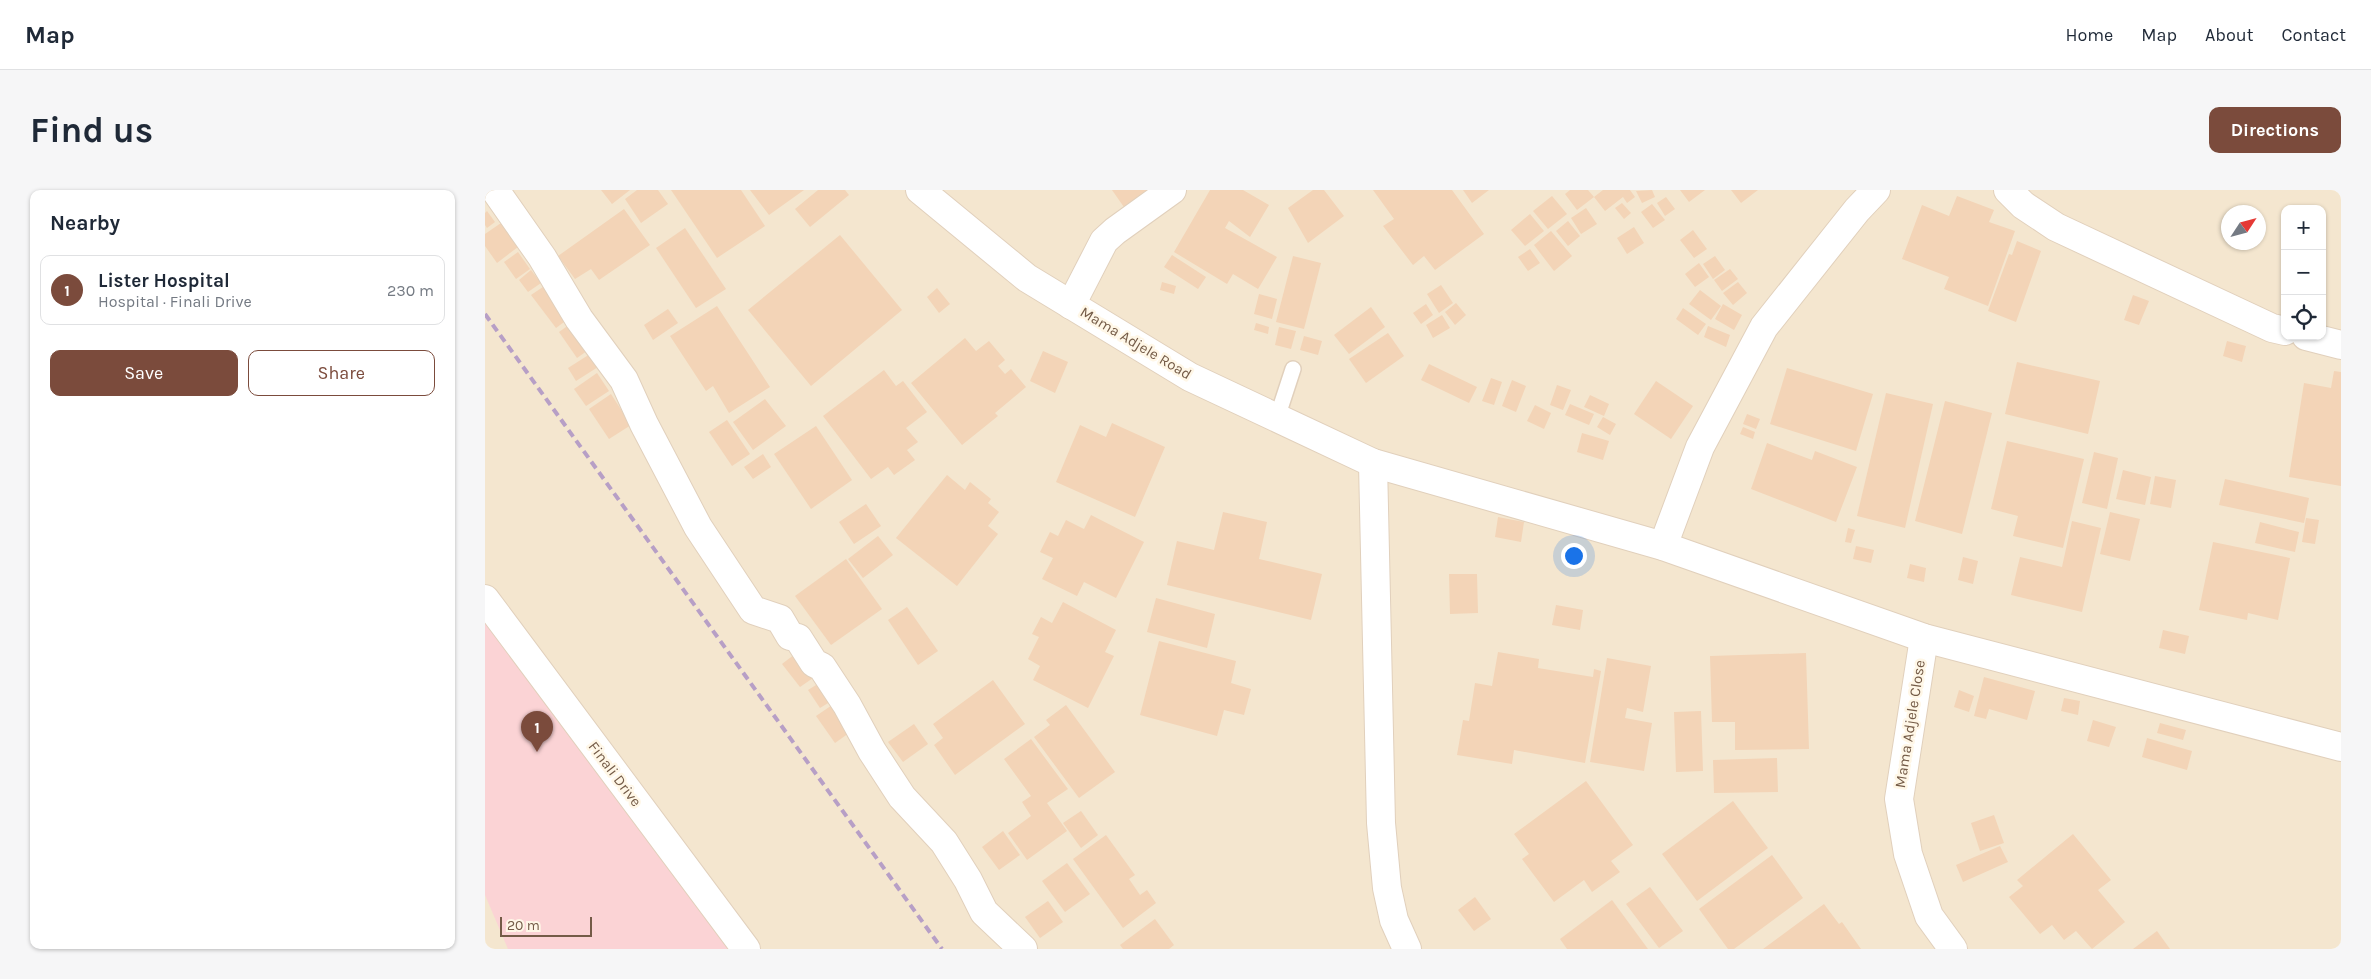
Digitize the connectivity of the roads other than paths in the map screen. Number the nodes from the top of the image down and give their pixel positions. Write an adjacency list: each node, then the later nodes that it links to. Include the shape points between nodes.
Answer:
1 (495, 190): 18 (street, via 542,257 579,319 624,380 698,527 753,610 780,619 790,636 798,638 814,663 822,667 902,797 944,842 984,912)
2 (920, 190): 6 (street, Mama Adjele Road, via 1027,278)
3 (1172, 190): 6 (street, via 1104,241)
4 (1876, 190): 13 (street, via 1764,326 1700,447)
5 (2008, 190): 7 (street, via 2023,205 2056,227)
6 (1071, 305): 11 (street, Mama Adjele Road, via 1190,376)
7 (2281, 330)
8 (2322, 340): 9 (street)
9 (2341, 345)
10 (1293, 369): 11 (lane)
11 (1277, 418): 12 (street, Mama Adjele Road)
12 (1373, 463): 13 (street, Mama Adjele Road); 19 (street, via 1381,823 1387,888 1394,920)
13 (1663, 546): 15 (street, Mama Adjele Road)
14 (485, 599): 17 (street, Finali Drive)
15 (1924, 638): 16 (street, Mama Adjele Road); 20 (street, Mama Adjele Close, via 1899,799 1907,854 1929,916)
16 (2341, 747)
17 (746, 949)
18 (1023, 949)
19 (1407, 949)
20 (1953, 949)

